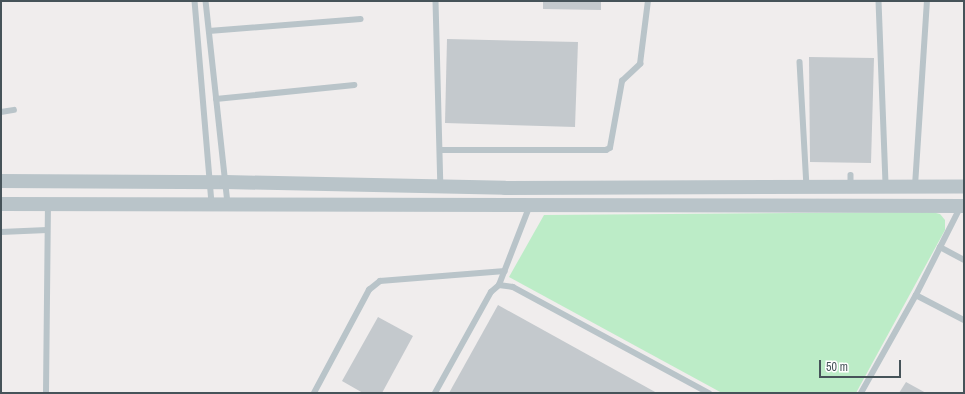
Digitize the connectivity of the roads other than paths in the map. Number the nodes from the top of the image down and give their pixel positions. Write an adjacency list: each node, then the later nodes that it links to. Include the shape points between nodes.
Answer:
1 (195, 1): 17 (lane)
2 (206, 1): 8 (lane)
3 (436, 1): 14 (lane)
4 (648, 1): 14 (lane, via 640,64 622,81 610,148)
5 (879, 1): 20 (lane)
6 (927, 2): 21 (lane)
7 (361, 19): 8 (lane)
8 (209, 31): 11 (lane)
9 (800, 62): 22 (lane)
10 (354, 85): 11 (lane)
11 (216, 99): 16 (lane)
12 (14, 110): 13 (lane)
13 (1, 112)
14 (440, 150): 19 (lane)
15 (1, 182): 17 (street)
16 (226, 182): 17 (street); 19 (street); 27 (lane)
17 (211, 183): 26 (lane)
18 (964, 186): 21 (street)
19 (441, 187): 23 (street)
20 (886, 187): 21 (street); 22 (street, via 851,181)
21 (915, 187)
22 (808, 188): 23 (street)
23 (709, 189): 29 (street)
24 (1, 204): 25 (street)
25 (48, 204): 26 (street); 31 (lane)
26 (212, 204): 27 (street)
27 (228, 204): 28 (street)
28 (530, 205): 29 (street); 35 (lane)
29 (709, 206): 30 (street)
30 (962, 206): 33 (lane)
31 (47, 230): 32 (lane); 39 (lane)
32 (1, 232)
33 (940, 247): 34 (lane); 37 (lane)
34 (964, 260)
35 (505, 271): 36 (lane); 40 (lane, via 380,281 369,290)
36 (499, 285): 41 (lane, via 492,292); 42 (lane, via 512,287)
37 (916, 295): 38 (lane); 43 (lane)
38 (964, 320)
39 (46, 393)
40 (314, 393)
41 (435, 393)
42 (709, 393)
43 (861, 393)

